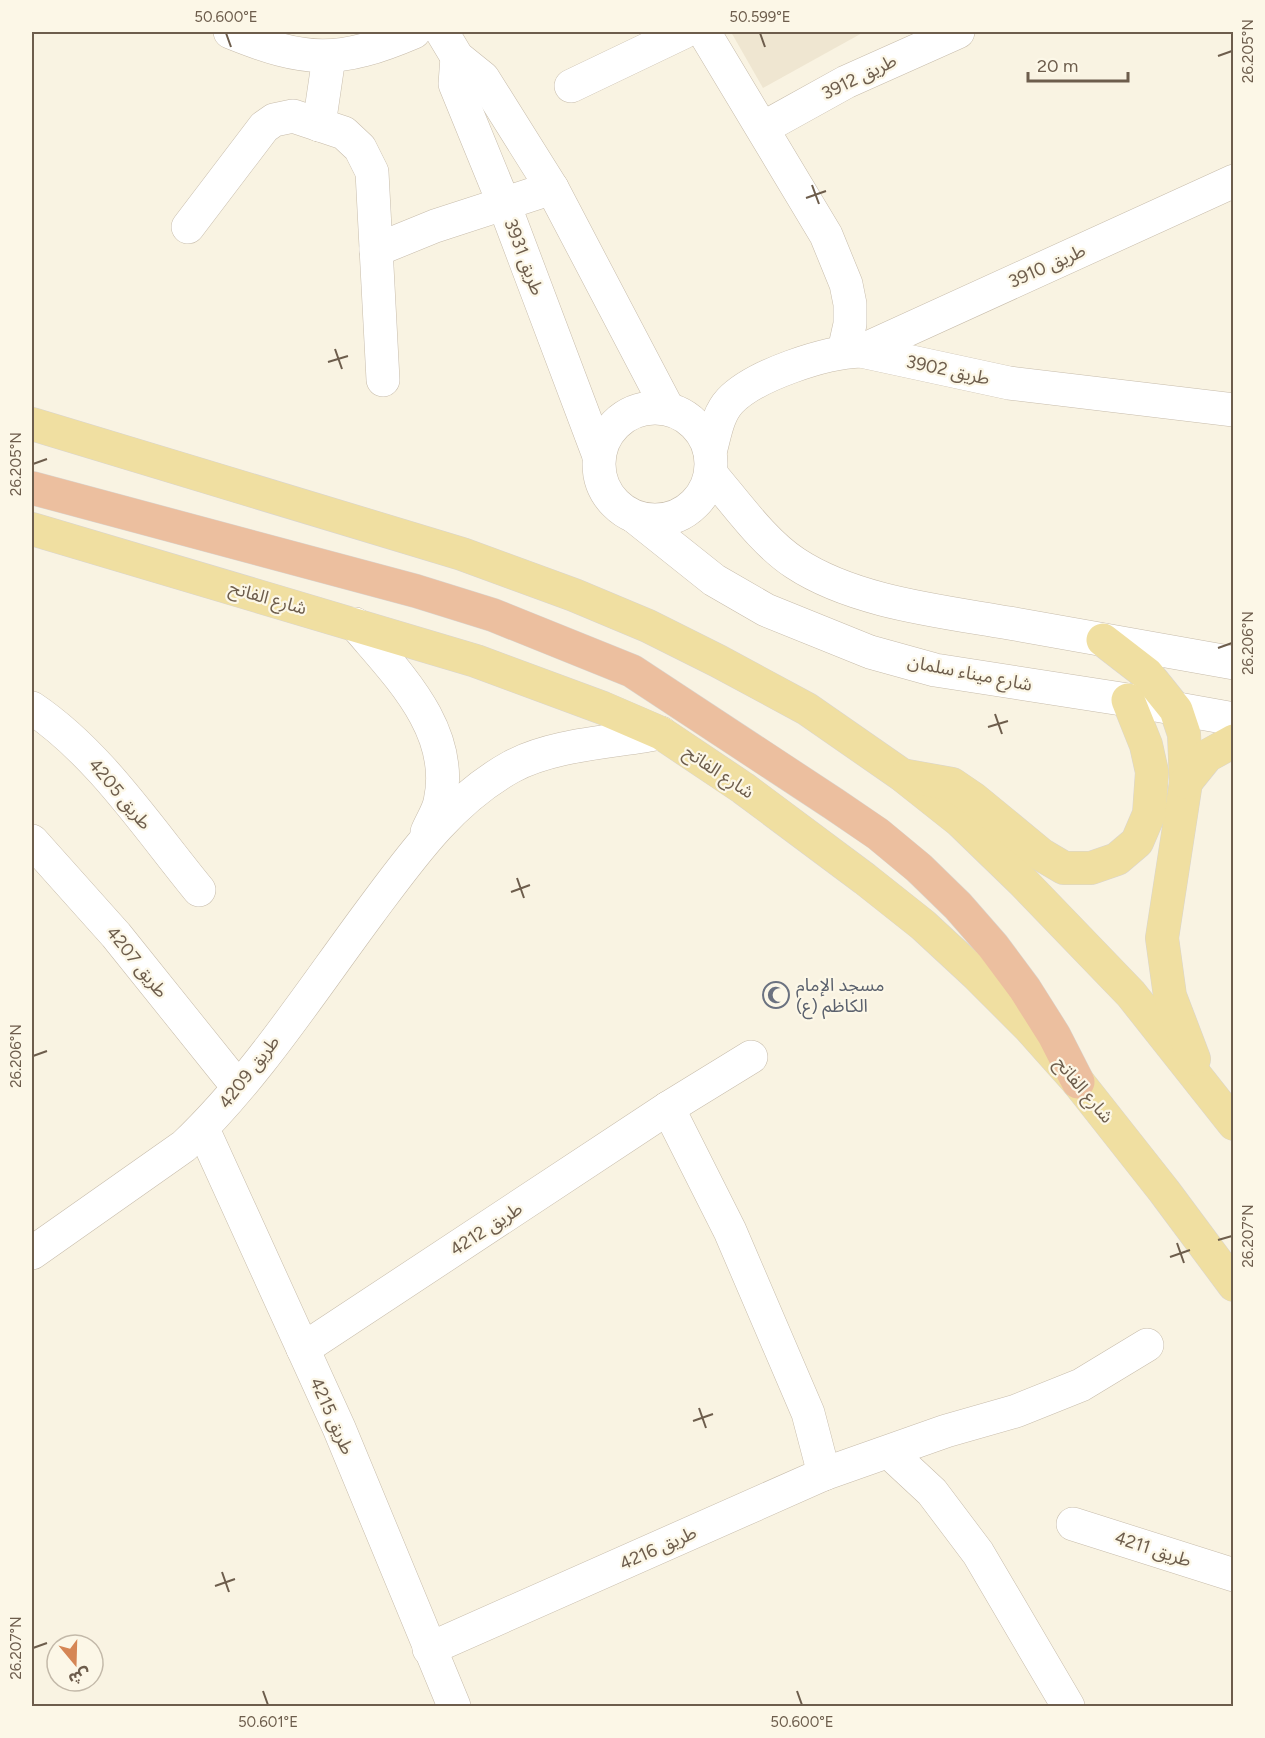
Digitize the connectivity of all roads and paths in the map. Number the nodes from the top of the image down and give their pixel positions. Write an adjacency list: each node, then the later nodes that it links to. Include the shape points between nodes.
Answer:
1 (230, 32): 7 (street, via 267,47)
2 (414, 32): 7 (street, via 382,46)
3 (684, 32): 8 (street)
4 (704, 32): 10 (street)
5 (958, 32): 10 (street, طريق 3912, via 846,82)
6 (449, 44): 12 (street, طريق 3931, via 483,78); 13 (street, طريق 3931, via 455,84)
7 (329, 57): 9 (street)
8 (571, 86)
9 (319, 125): 14 (street, via 293,116 274,120); 15 (street, via 344,133 367,160 372,172)
10 (763, 128): 16 (street, via 826,235 846,284)
11 (1233, 181): 16 (street, طريق 3910)
12 (552, 188): 13 (street); 18 (street, طريق 3931)
13 (504, 204): 15 (street); 21 (street, طريق 3931)
14 (188, 227)
15 (376, 249): 17 (street)
16 (852, 351): 19 (street, طريق 3902, via 1009,383); 22 (street, طريق 3902, via 806,361 744,389 720,416)
17 (383, 380)
18 (668, 409): 21 (street, via 649,408 623,418 604,438); 22 (street, via 695,425 706,440)
19 (1233, 410)
20 (32, 424): 35 (main road, via 462,554 574,595 648,626 807,709)
21 (599, 456): 24 (street, via 599,475 606,493 618,507)
22 (710, 463): 24 (street, via 705,489 683,513 667,519); 27 (street, via 769,543 795,563 836,584 911,604)
23 (32, 488): 41 (highway, via 416,591 493,615 632,670 878,834 919,868 958,906 1006,963 1054,1035)
24 (635, 517): 29 (street, شارع ميناء سلمان, via 714,580 766,610 870,652 935,670)
25 (32, 529): 26 (main road, شارع الفاتح)
26 (355, 624): 33 (main road, شارع الفاتح, via 476,661); 38 (street, طريق 4209, via 422,708 442,757 440,804)
27 (1103, 640): 28 (street); 30 (main road, via 1147,674)
28 (1233, 663)
29 (1128, 700): 30 (street, شارع ميناء سلمان); 35 (main road, via 1152,772 1149,814 1137,842 1117,859 1091,868 1064,868 1042,855 952,784)
30 (1176, 710): 31 (street, شارع ميناء سلمان); 36 (main road, via 1184,734)
31 (1233, 719)
32 (38, 720): 39 (street, طريق 4205, via 96,764)
33 (661, 733): 38 (street, طريق 4209, via 572,747 512,766 461,802); 41 (main road, شارع الفاتح, via 743,788 923,925 1029,1027)
34 (1233, 741): 36 (main road, via 1207,756)
35 (902, 775): 42 (main road, via 960,821 1131,994)
36 (1186, 782): 42 (main road, via 1162,938 1170,996)
37 (32, 841): 43 (street, طريق 4207, via 116,935)
38 (420, 844): 43 (street, طريق 4209)
39 (199, 890)
40 (751, 1057): 44 (street, طريق 4212)
41 (1078, 1082): 48 (main road, شارع الفاتح)
42 (1204, 1086): 45 (main road)
43 (238, 1087): 46 (street, طريق 4209)
44 (668, 1108): 50 (street, طريق 4212); 52 (street, via 730,1231 808,1413)
45 (1233, 1124)
46 (203, 1129): 47 (street, طريق 4209); 50 (street, طريق 4215)
47 (32, 1253)
48 (1233, 1285)
49 (1147, 1345): 51 (street, طريق 4216, via 1081,1385 1016,1411)
50 (303, 1349): 55 (street, طريق 4215)
51 (890, 1452): 52 (street, طريق 4216); 57 (street, via 933,1492 978,1553)
52 (824, 1474): 55 (street, طريق 4216)
53 (1073, 1524): 54 (street, طريق 4211)
54 (1233, 1575)
55 (429, 1649): 56 (street, طريق 4215)
56 (454, 1707)
57 (1068, 1707)

